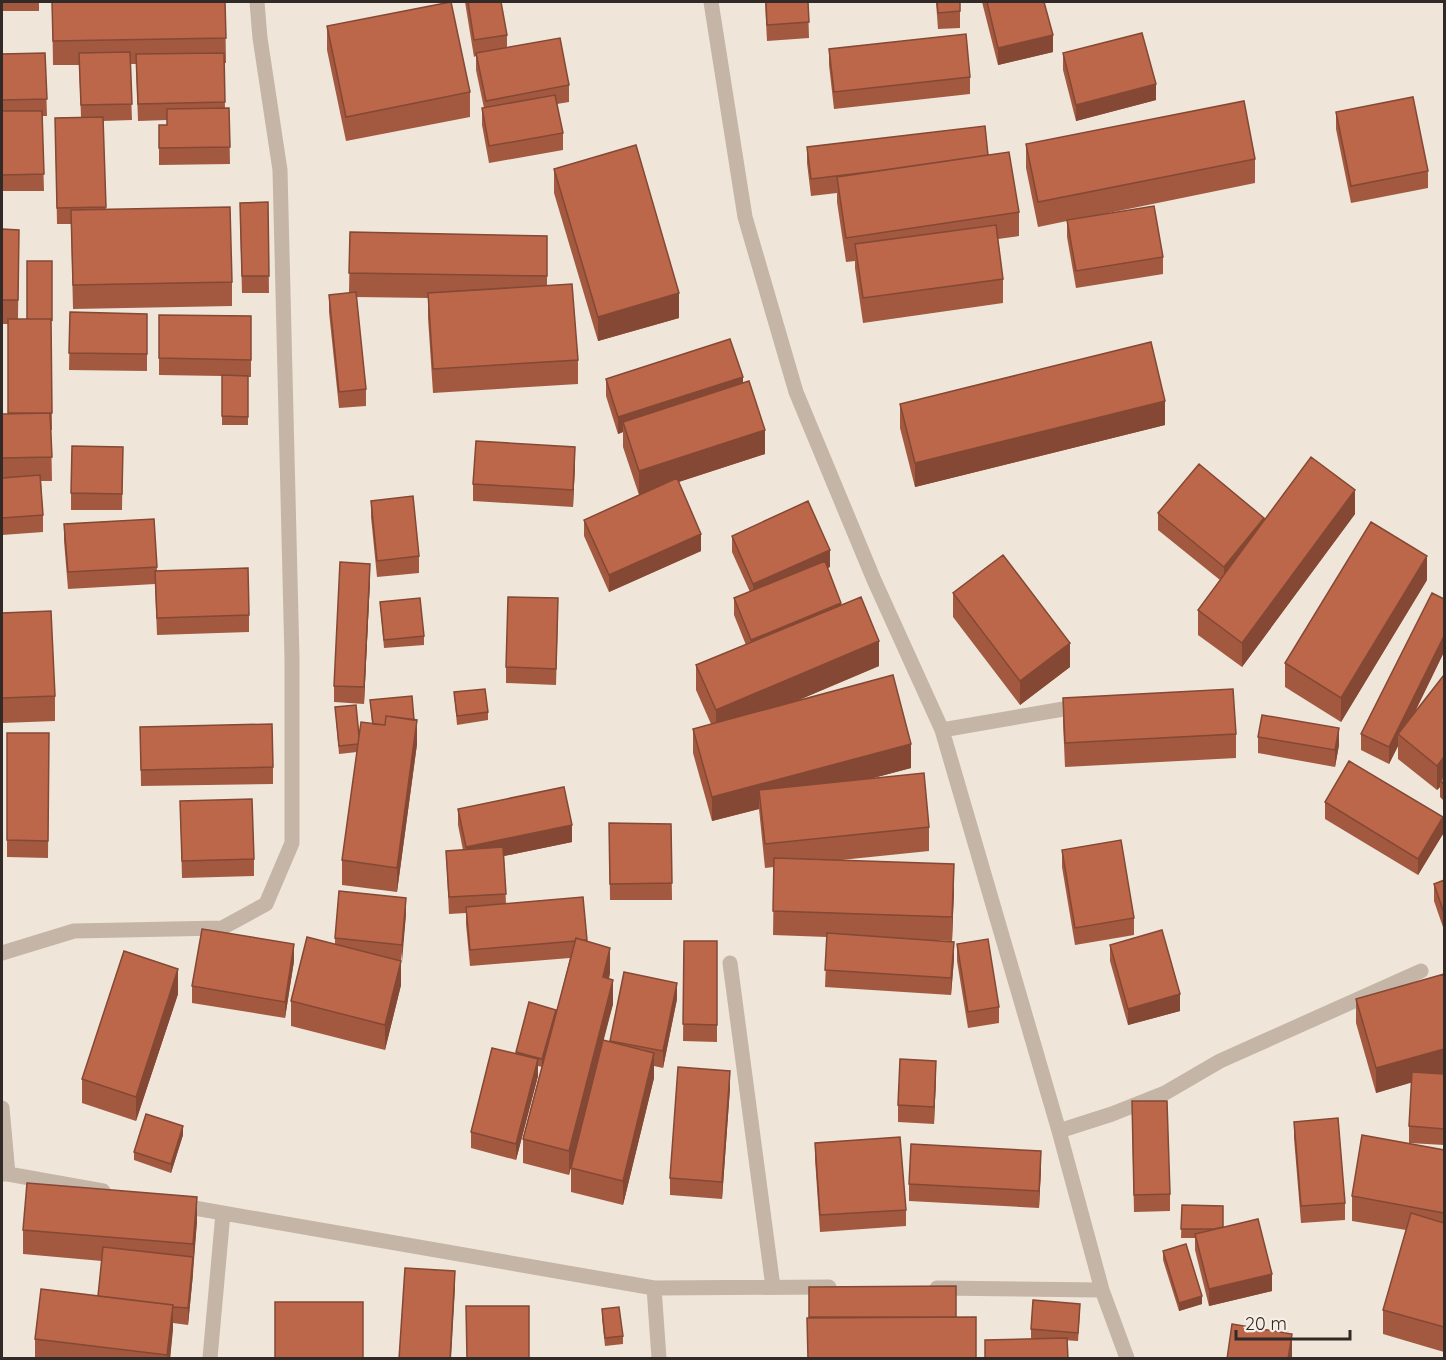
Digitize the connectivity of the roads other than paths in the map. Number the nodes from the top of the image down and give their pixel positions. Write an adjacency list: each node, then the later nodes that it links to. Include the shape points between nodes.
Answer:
1 (257, 2): 5 (street, via 280,170 292,659 292,843 266,904 222,927 74,931)
2 (711, 2): 4 (street, via 745,217 796,393)
3 (1092, 704): 4 (street)
4 (942, 730): 9 (street)
5 (2, 954)
6 (730, 963): 14 (street)
7 (1421, 971): 9 (street, via 1220,1061 1165,1093)
8 (2, 1108): 10 (street)
9 (1059, 1131): 18 (street)
10 (5, 1174): 11 (street)
11 (119, 1194)
12 (165, 1203): 13 (street)
13 (223, 1213): 16 (street); 19 (street)
14 (773, 1287): 15 (street); 16 (street)
15 (844, 1287)
16 (654, 1288): 20 (street)
17 (926, 1288): 18 (street)
18 (1102, 1290): 21 (street)
19 (210, 1359)
20 (659, 1359)
21 (1127, 1359)

